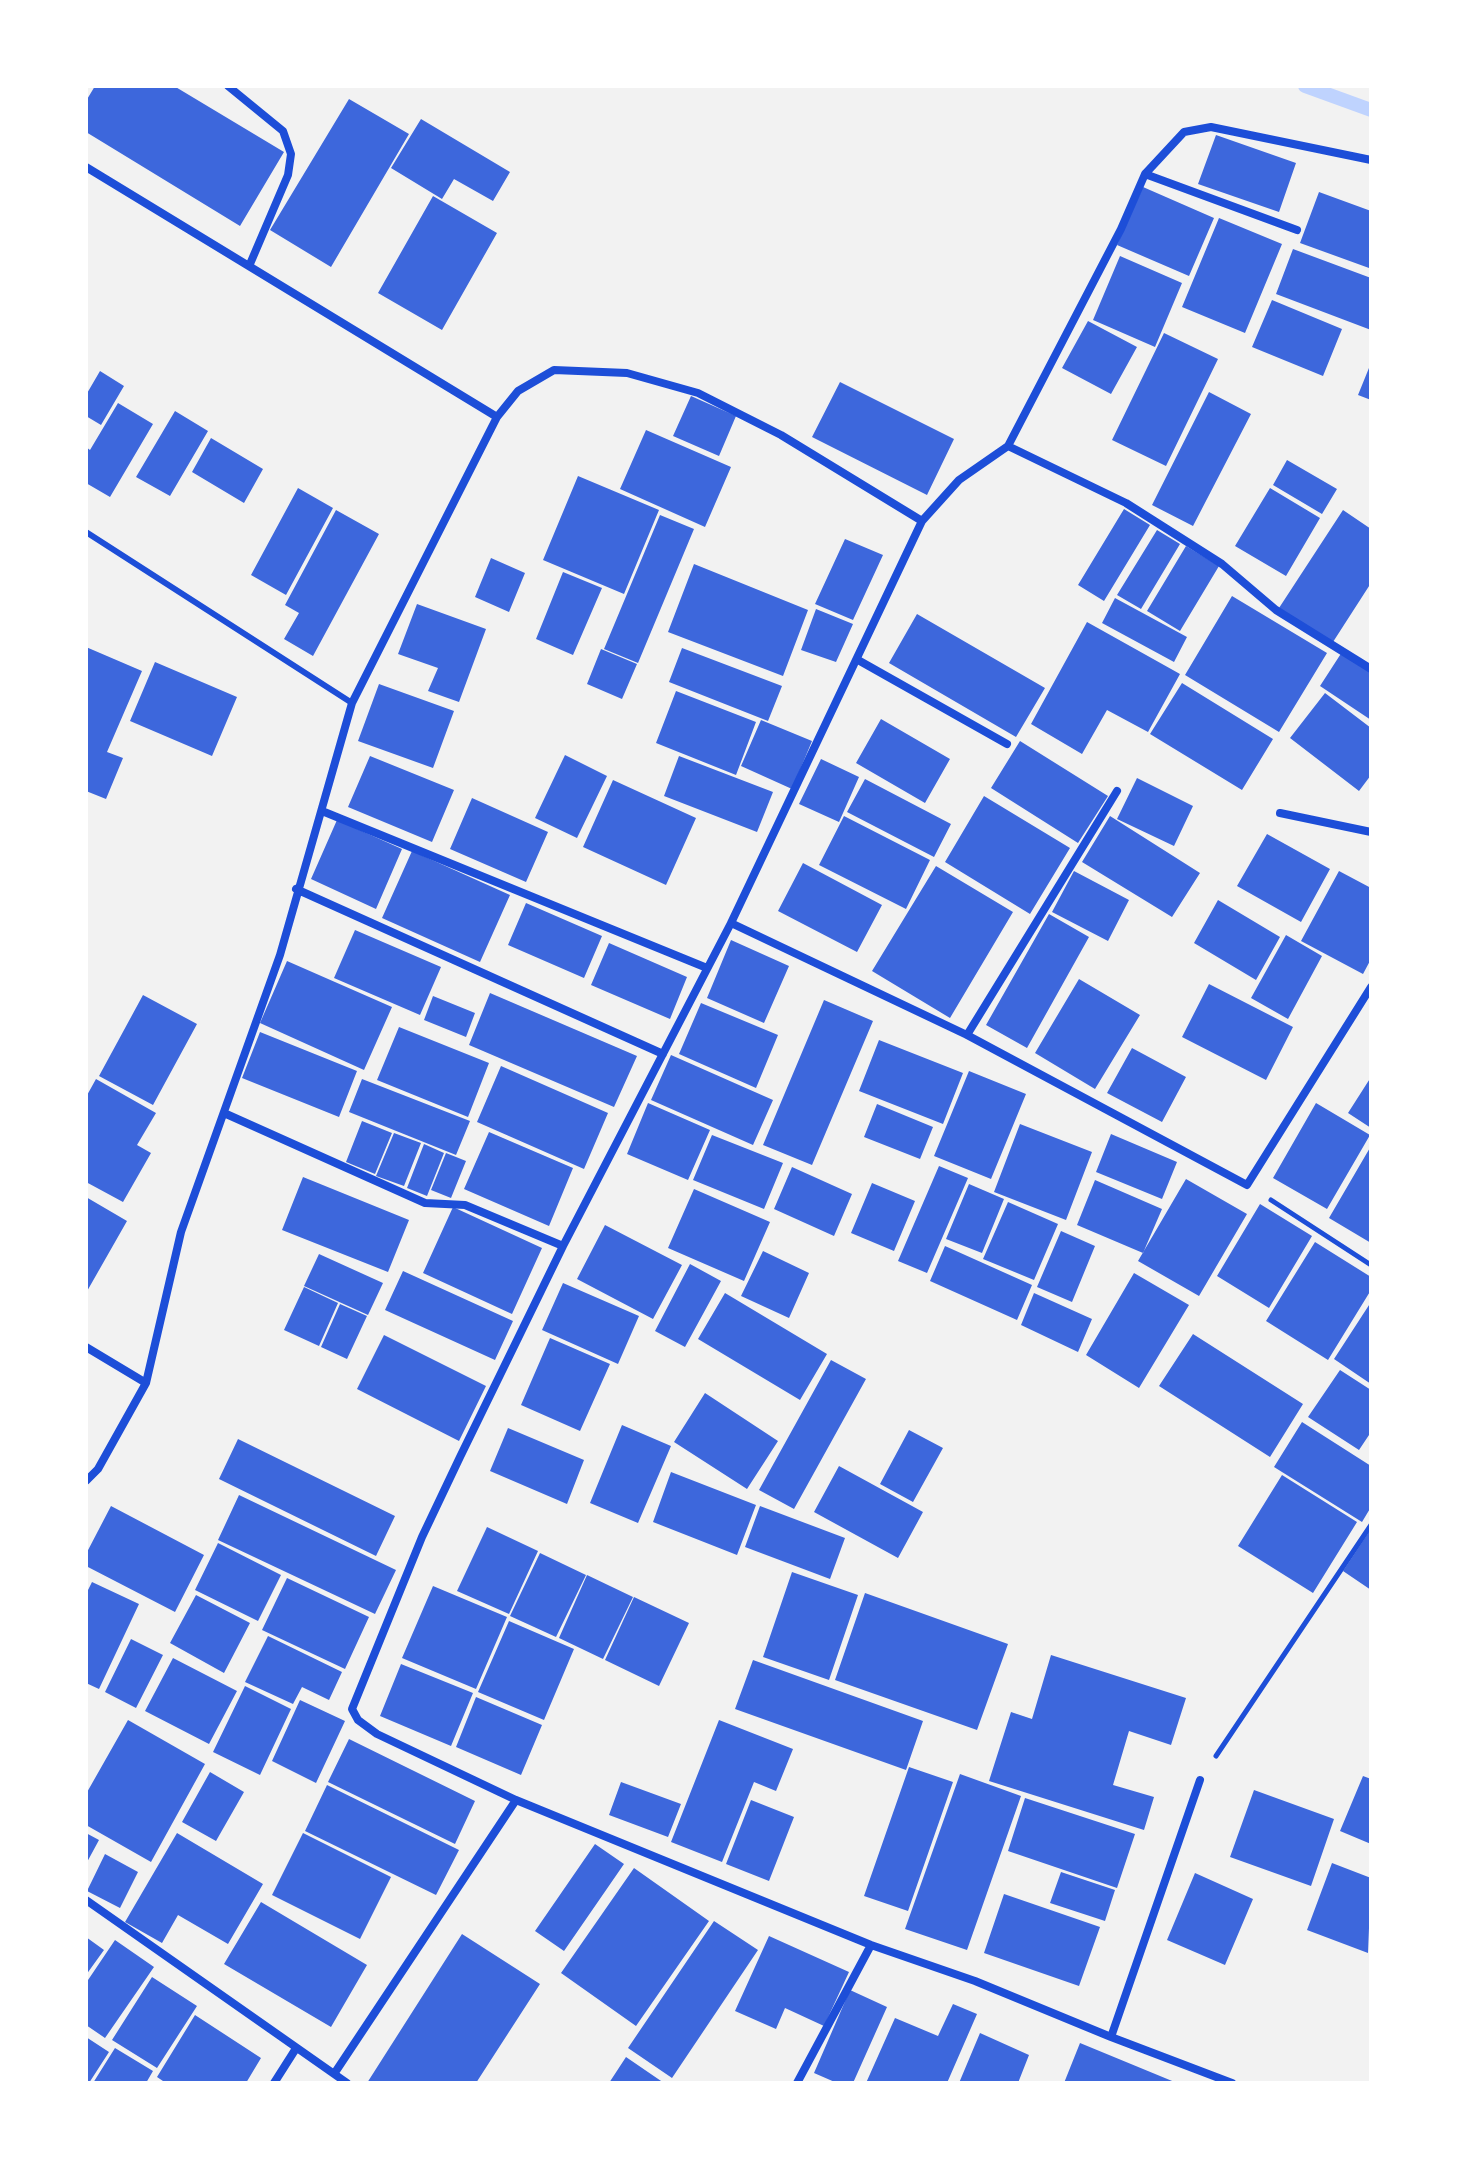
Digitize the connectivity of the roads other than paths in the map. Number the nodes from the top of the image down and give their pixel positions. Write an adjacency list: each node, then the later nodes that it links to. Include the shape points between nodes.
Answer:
1 (228, 86): 6 (street, via 283,131 291,154 288,175)
2 (1371, 160): 4 (street, via 1211,127 1184,132)
3 (86, 167): 6 (street)
4 (1145, 174): 5 (street); 8 (street)
5 (1297, 230)
6 (250, 264): 7 (street)
7 (497, 417): 9 (street, via 518,391 554,370 627,373 698,393 781,435); 13 (street)
8 (1008, 446): 9 (street, via 959,480); 12 (street, via 1126,503 1222,564 1276,610)
9 (922, 521): 11 (street)
10 (86, 532): 13 (lane)
11 (858, 660): 14 (street); 20 (street)
12 (1371, 669)
13 (352, 703): 16 (street)
14 (1007, 744)
15 (1117, 791): 23 (street)
16 (322, 811): 19 (street); 21 (street)
17 (1280, 813): 18 (street)
18 (1371, 832)
19 (296, 889): 24 (street); 25 (street, via 280,955)
20 (731, 923): 21 (street); 23 (street)
21 (707, 968): 24 (street)
22 (1371, 987): 23 (street, via 1247,1185)
23 (967, 1035)
24 (663, 1054): 26 (street)
25 (224, 1113): 26 (street, via 425,1203 465,1205); 28 (street, via 181,1232)
26 (563, 1246): 31 (street, via 422,1537 352,1709 377,1734)
27 (86, 1347): 28 (street)
28 (146, 1383): 29 (street)
29 (86, 1481)
30 (1200, 1780): 34 (street)
31 (516, 1800): 33 (street); 36 (street)
32 (86, 1900): 35 (street)
33 (871, 1945): 34 (street); 39 (street)
34 (1111, 2037): 40 (street)
35 (295, 2050): 36 (street); 37 (street)
36 (334, 2074): 38 (street)
37 (274, 2083)
38 (347, 2083)
39 (797, 2083)
40 (1232, 2083)

